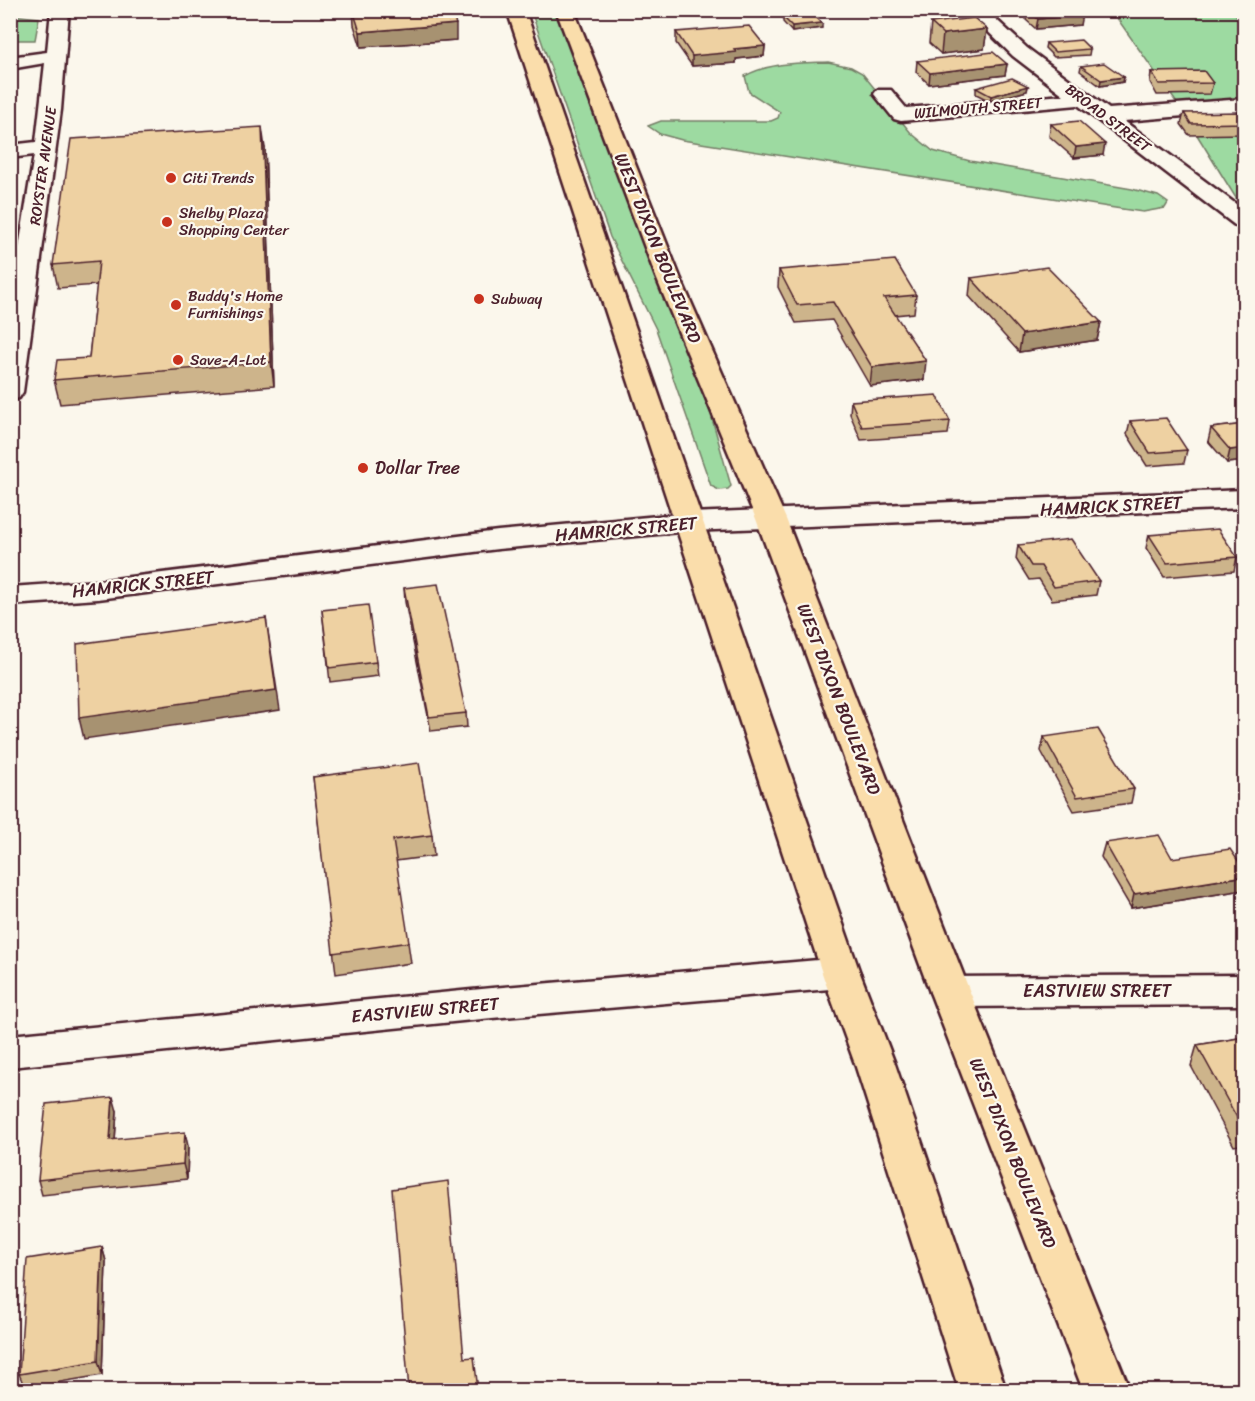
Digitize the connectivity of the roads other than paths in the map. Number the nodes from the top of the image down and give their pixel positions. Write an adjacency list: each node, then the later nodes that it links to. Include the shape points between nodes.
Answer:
1 (60, 10): 5 (street, ROYSTER AVENUE)
2 (516, 10): 17 (highway)
3 (565, 10): 16 (highway, WEST DIXON BOULEVARD, via 668,278)
4 (975, 10): 8 (street, BROAD STREET, via 1020,52)
5 (56, 56): 6 (street); 11 (street, ROYSTER AVENUE)
6 (10, 63)
7 (884, 93): 8 (street, WILMOUTH STREET, via 901,116)
8 (1082, 99): 10 (street, BROAD STREET)
9 (1245, 105): 10 (street)
10 (1105, 116): 13 (street, BROAD STREET)
11 (45, 147): 12 (street); 14 (street, ROYSTER AVENUE)
12 (10, 152)
13 (1245, 221)
14 (10, 392)
15 (1245, 499): 16 (street, HAMRICK STREET)
16 (771, 519): 17 (street, HAMRICK STREET); 21 (highway, WEST DIXON BOULEVARD)
17 (690, 522): 18 (street, HAMRICK STREET, via 498,540 98,590); 19 (highway)
18 (10, 596)
19 (841, 973): 22 (street, EASTVIEW STREET); 23 (highway)
20 (1245, 990): 21 (street, EASTVIEW STREET)
21 (950, 992): 24 (highway, WEST DIXON BOULEVARD)
22 (10, 1051)
23 (983, 1390)
24 (1107, 1390)

